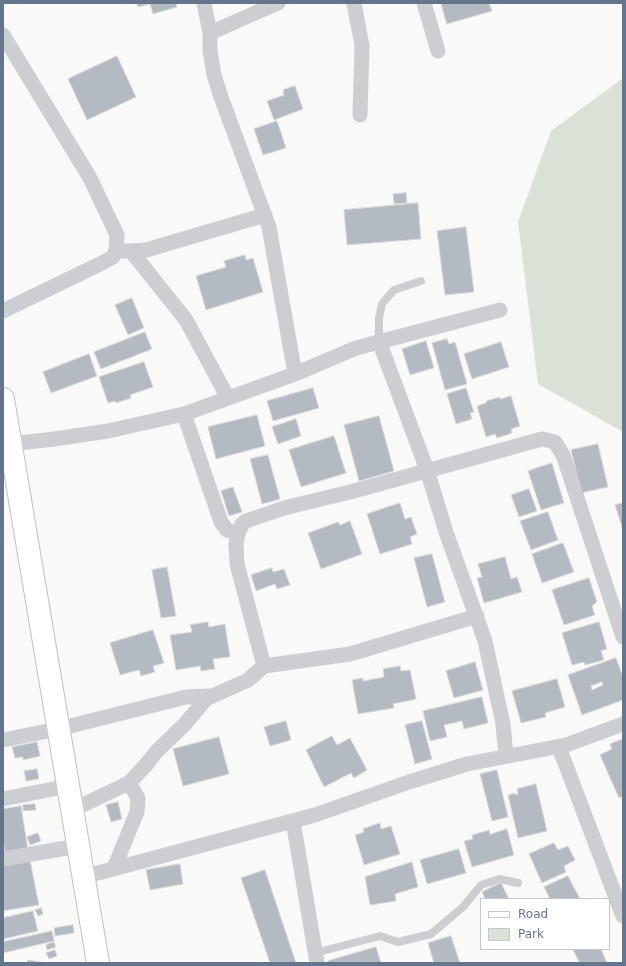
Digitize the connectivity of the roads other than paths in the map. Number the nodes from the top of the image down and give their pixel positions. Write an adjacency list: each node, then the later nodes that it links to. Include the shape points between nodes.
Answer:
1 (204, 3): 5 (street)
2 (278, 3): 5 (street)
3 (354, 3): 8 (street, via 362,46)
4 (424, 3): 7 (street)
5 (210, 33): 9 (street, via 214,75)
6 (3, 35): 10 (street, via 90,178)
7 (438, 51)
8 (360, 115)
9 (265, 215): 10 (street, via 146,250); 15 (street)
10 (124, 251): 13 (street); 16 (street, via 186,320)
11 (421, 281): 14 (lane, via 394,290 382,304)
12 (500, 310): 14 (street)
13 (3, 311)
14 (379, 341): 15 (street); 20 (street)
15 (295, 374): 16 (street)
16 (228, 398): 18 (street)
17 (4, 410): 19 (street)
18 (184, 414): 19 (street, via 108,431); 21 (street, via 221,522 227,530)
19 (10, 444): 27 (street)
20 (427, 470): 21 (street, via 250,518 242,524); 22 (street); 23 (street, via 542,439 555,442 563,455)
21 (238, 534): 24 (street, via 236,564)
22 (476, 616): 24 (street, via 350,654); 30 (street, via 486,642 494,676)
23 (623, 637)
24 (264, 666): 25 (street, via 248,680)
25 (209, 696): 27 (street, via 186,697); 31 (street)
26 (623, 724): 29 (street)
27 (58, 729): 28 (street); 32 (street)
28 (3, 740)
29 (559, 747): 30 (street); 41 (street)
30 (506, 756): 35 (street, via 467,764)
31 (128, 783): 34 (street); 38 (street, via 138,798 137,812)
32 (68, 786): 33 (street); 34 (street)
33 (3, 799)
34 (72, 810): 36 (street)
35 (293, 821): 38 (street); 42 (street)
36 (78, 846): 37 (street); 39 (street)
37 (3, 859)
38 (114, 868): 39 (street)
39 (83, 877): 43 (street)
40 (518, 883): 42 (lane, via 499,879 481,885 463,907 431,934 398,942 380,936)
41 (623, 916)
42 (316, 958)
43 (98, 963)

